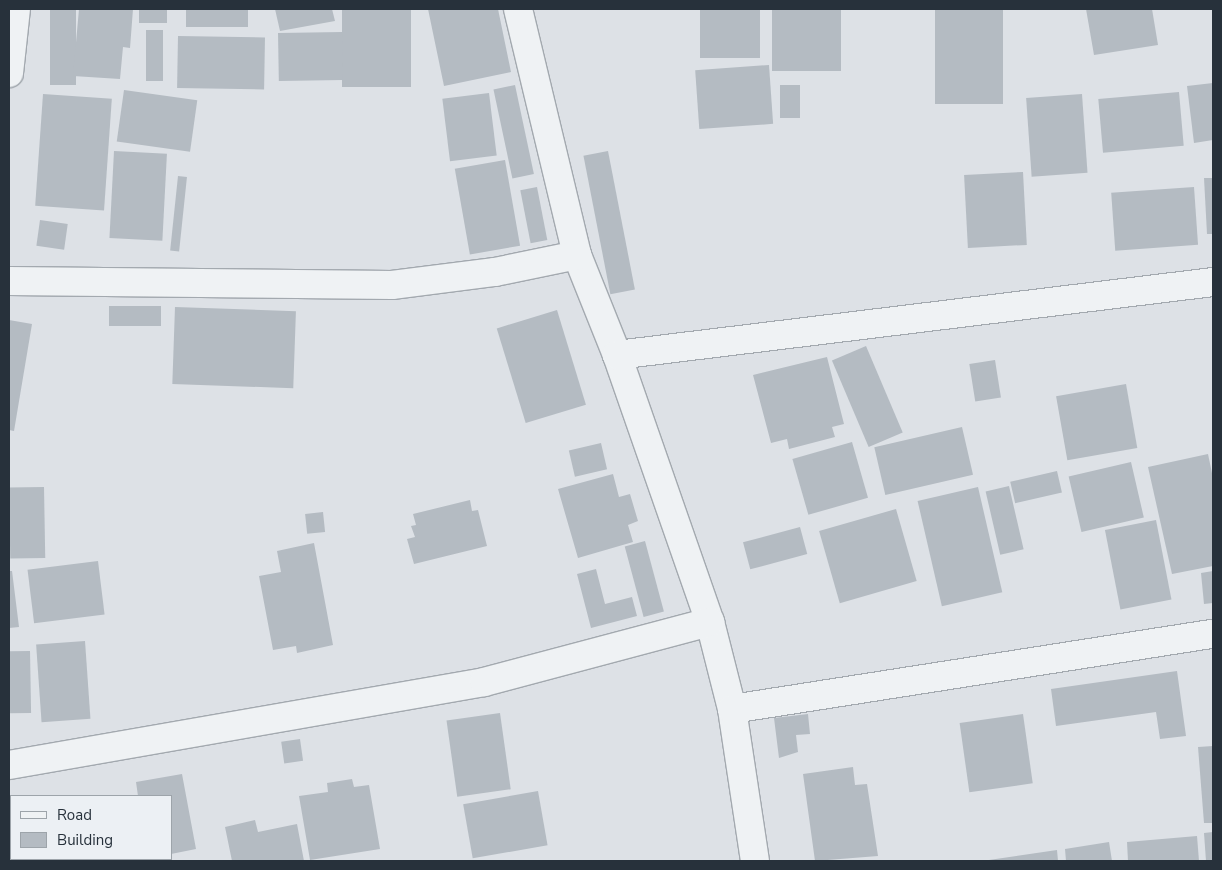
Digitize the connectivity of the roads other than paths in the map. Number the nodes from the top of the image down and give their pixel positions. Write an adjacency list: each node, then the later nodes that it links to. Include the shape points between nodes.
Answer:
1 (16, 9): 3 (street)
2 (518, 9): 4 (street)
3 (9, 73)
4 (577, 255): 5 (street, via 495,272 392,285); 7 (street)
5 (9, 282)
6 (1213, 282): 7 (street)
7 (617, 355): 8 (street)
8 (710, 622): 10 (street); 11 (street, via 484,682)
9 (1213, 634): 10 (street)
10 (732, 709): 12 (street)
11 (9, 765)
12 (755, 861)

